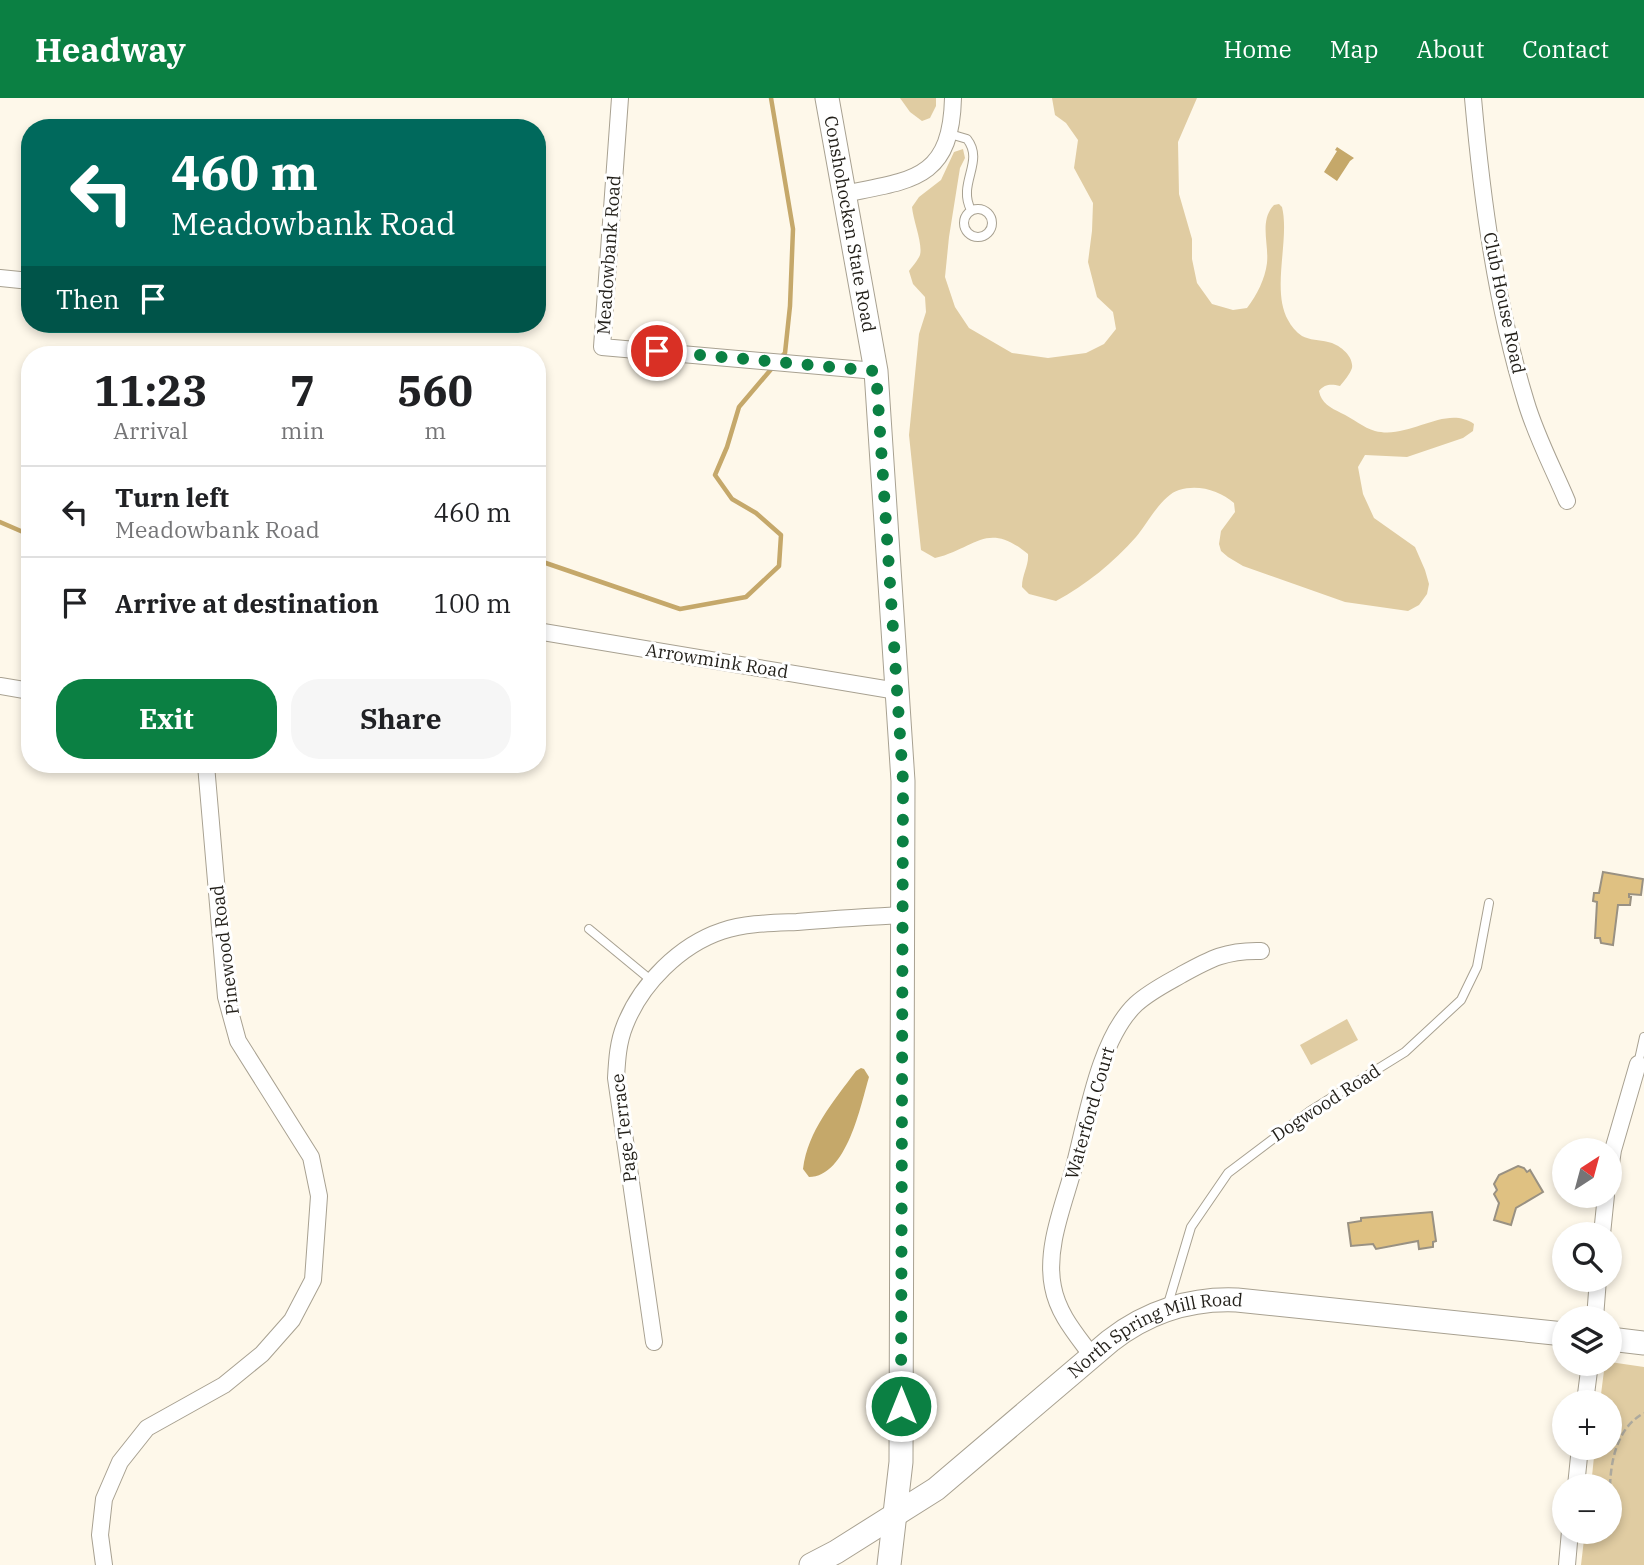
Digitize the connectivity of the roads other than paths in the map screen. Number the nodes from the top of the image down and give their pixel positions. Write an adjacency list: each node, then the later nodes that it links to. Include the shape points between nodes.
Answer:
1 (620, 98): 10 (street, Meadowbank Road, via 603,347)
2 (827, 98): 6 (main road, Conshohocken State Road)
3 (953, 98): 5 (street)
4 (1473, 98): 11 (street, Club House Road, via 1496,280 1526,404)
5 (950, 134): 6 (street, via 940,156 922,174); 7 (lane, via 967,139 973,150 965,194)
6 (844, 194): 10 (main road, Conshohocken State Road)
7 (971, 210)
8 (0, 278): 9 (street)
9 (21, 280)
10 (876, 371): 15 (main road, Conshohocken State Road)
11 (1567, 501)
12 (546, 632): 15 (street, Arrowmink Road)
13 (0, 687): 14 (street)
14 (21, 690)
15 (897, 691): 18 (main road, Conshohocken State Road)
16 (207, 773): 33 (street, Pinewood Road, via 226,997 238,1041 311,1157 319,1196 313,1280 292,1320 262,1354 224,1385 147,1428 120,1462 104,1499 100,1535)
17 (1489, 903): 25 (lane, Dogwood Road, via 1477,967 1461,1000 1405,1052 1310,1111 1228,1173 1191,1227)
18 (904, 915): 21 (street, Page Terrace, via 755,924 722,931 691,946); 31 (main road, Conshohocken State Road, via 901,1462)
19 (590, 929): 21 (lane)
20 (1261, 951): 30 (street, Waterford Court, via 1213,958 1151,993 1124,1018 1105,1053 1056,1231 1052,1269 1061,1312)
21 (652, 981): 28 (street, Page Terrace, via 624,1027 616,1078)
22 (1644, 1037): 23 (lane)
23 (1638, 1064): 24 (street)
24 (1616, 1138)
25 (1166, 1310): 26 (main road, North Spring Mill Road, via 1200,1301 1237,1300); 30 (main road, North Spring Mill Road, via 1133,1326)
26 (1552, 1333)
27 (1622, 1340): 29 (main road)
28 (654, 1342)
29 (1644, 1343)
30 (1092, 1356): 31 (main road, North Spring Mill Road, via 947,1482)
31 (894, 1516): 34 (main road, North Spring Mill Road); 35 (main road, Conshohocken State Road)
32 (1569, 1544): 36 (street)
33 (104, 1565)
34 (811, 1565)
35 (889, 1565)
36 (1567, 1565)

